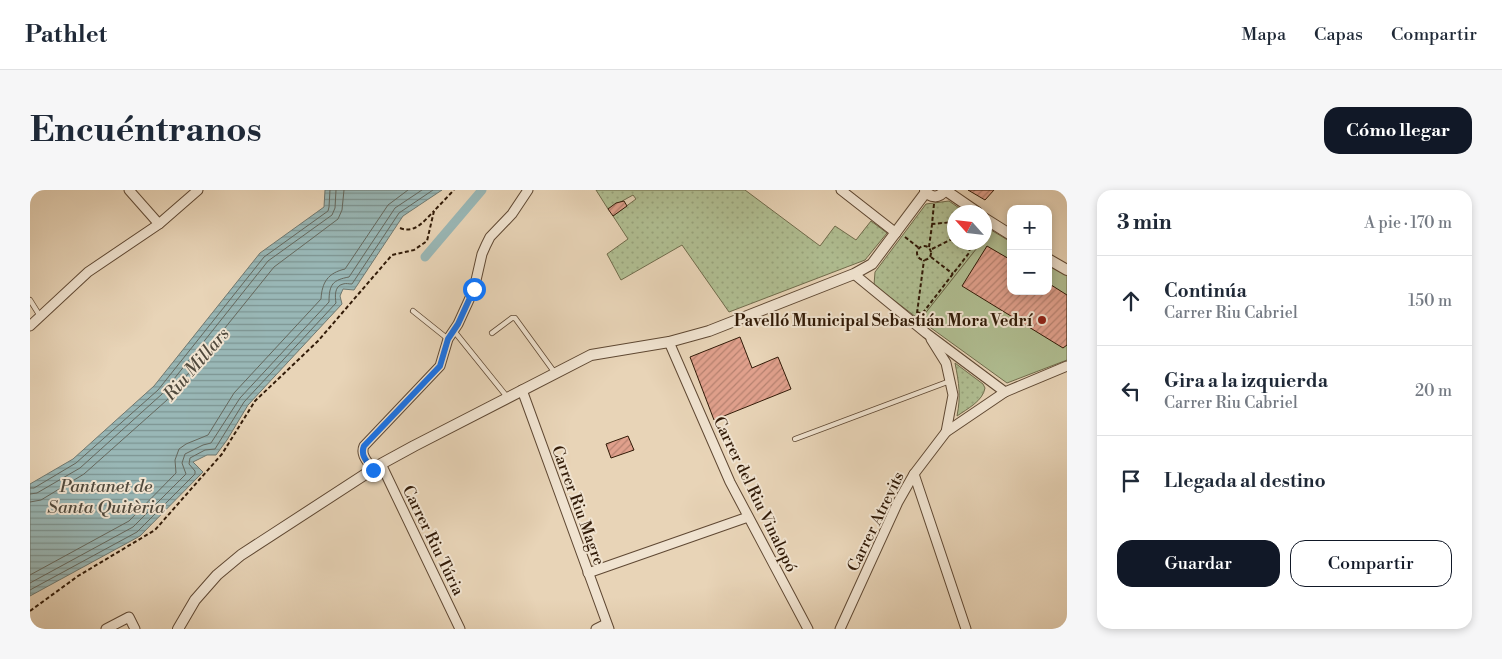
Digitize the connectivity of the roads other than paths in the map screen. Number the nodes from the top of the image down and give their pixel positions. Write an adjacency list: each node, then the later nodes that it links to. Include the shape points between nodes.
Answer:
1 (129, 190): 9 (street)
2 (198, 190): 9 (street)
3 (528, 190): 19 (street, via 512,214 490,237 482,254 474,289)
4 (841, 190): 10 (street)
5 (945, 190): 6 (street, via 934,197); 7 (street)
6 (925, 191): 10 (street)
7 (967, 205)
8 (992, 223): 11 (street)
9 (159, 224): 17 (street, via 88,272)
10 (897, 232): 14 (street, via 872,264)
11 (1007, 232)
12 (1052, 261): 13 (street)
13 (1067, 270)
14 (854, 274): 21 (street); 23 (street, via 710,332)
15 (30, 300): 17 (lane)
16 (413, 311): 22 (lane)
17 (40, 317): 18 (street)
18 (30, 326)
19 (454, 331): 22 (street); 31 (lane)
20 (492, 333): 27 (lane, via 515,318)
21 (926, 333): 24 (street); 25 (street)
22 (448, 339): 34 (street, Carrer Riu Túria, via 440,366 364,446 362,455)
23 (668, 342): 27 (street, via 591,356); 36 (street, Carrer del Riu Vinalopó)
24 (958, 357): 25 (street); 30 (street)
25 (946, 362): 28 (street)
26 (1066, 368): 30 (street)
27 (555, 373): 29 (street)
28 (950, 381): 32 (street, via 953,395); 33 (lane)
29 (522, 390): 31 (street); 37 (street, Carrer Riu Magre)
30 (1005, 392): 32 (street)
31 (508, 398): 34 (street)
32 (946, 432): 35 (street, Carrer Atrevits)
33 (796, 439)
34 (377, 467): 41 (street, via 241,555 217,575); 42 (street, Carrer Riu Túria)
35 (914, 474): 45 (street, Carrer Atrevits); 46 (street)
36 (748, 516): 37 (street); 44 (street, Carrer del Riu Vinalopó)
37 (588, 573): 38 (street, Carrer Riu Magre)
38 (608, 626): 43 (street)
39 (106, 629): 40 (street, via 128,617)
40 (135, 629)
41 (178, 629)
42 (460, 629)
43 (596, 629)
44 (808, 629)
45 (840, 629)
46 (966, 629)

